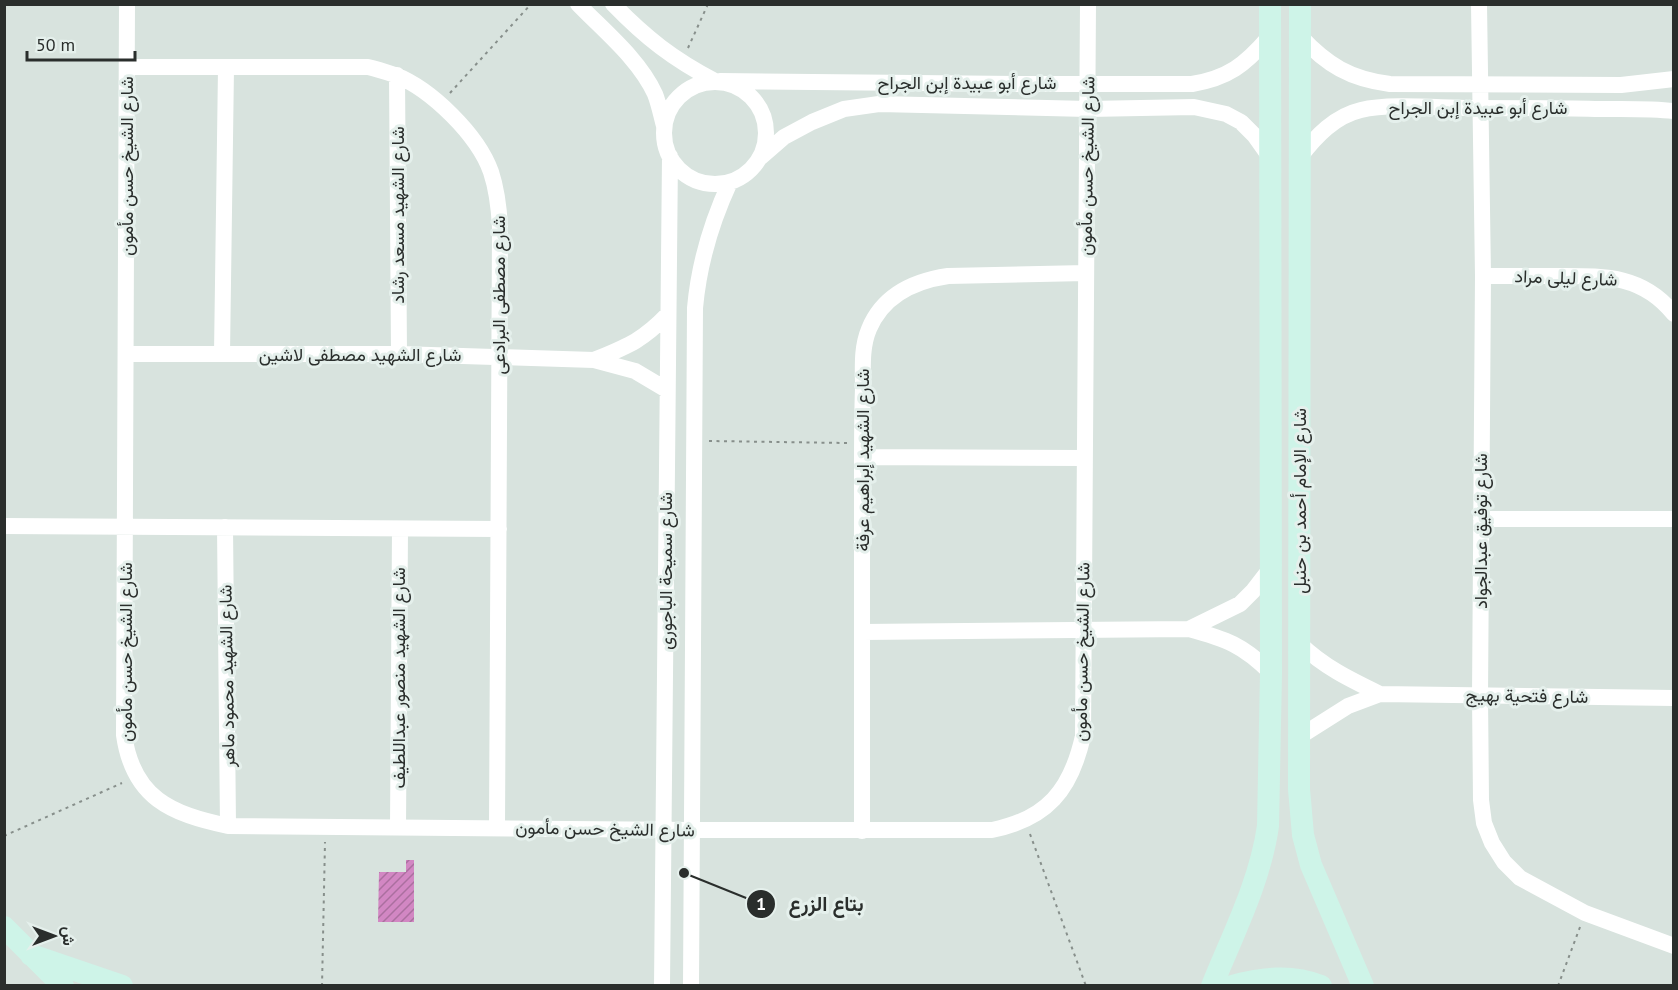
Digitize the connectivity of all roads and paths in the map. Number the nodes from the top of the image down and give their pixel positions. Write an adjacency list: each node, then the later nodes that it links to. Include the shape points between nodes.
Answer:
1 (127, 4): 13 (street, شارع الشيخ حسن مأمون)
2 (531, 4): 20 (path)
3 (578, 4): 24 (street, via 647,81)
4 (613, 4): 12 (street, شارع أبو عبيدة إبن الجراح, via 661,49)
5 (708, 4): 12 (path)
6 (1088, 4): 18 (street, شارع الشيخ حسن مأمون)
7 (1270, 4): 11 (street, شارع الإمام أحمد بن حنبل)
8 (1300, 4): 10 (street, شارع الإمام أحمد بن حنبل)
9 (1479, 4): 19 (street, شارع توفيق عبدالجواد)
10 (1300, 36): 19 (street, شارع أبو عبيدة إبن الجراح, via 1336,68 1358,78 1390,84); 27 (street, شارع الإمام أحمد بن حنبل)
11 (1269, 37): 18 (street, شارع أبو عبيدة إبن الجراح, via 1254,55 1212,80 1192,84); 28 (street, شارع الإمام أحمد بن حنبل)
12 (681, 62): 17 (street, شارع أبو عبيدة إبن الجراح)
13 (127, 67): 14 (street, شارع مصطفى البرادعى); 34 (street, شارع الشيخ حسن مأمون)
14 (226, 68): 15 (street, شارع مصطفى البرادعى, via 368,67); 35 (street)
15 (397, 75): 20 (street, شارع مصطفى البرادعى); 36 (street, شارع الشهيد مسعد رشاد)
16 (1674, 79): 19 (street, شارع أبو عبيدة إبن الجراح, via 1621,85)
17 (717, 81): 18 (street, شارع أبو عبيدة إبن الجراح); 24 (street, via 697,84 681,94 670,108); 26 (street, via 740,86 755,99 765,117 767,138)
18 (1088, 84): 22 (street, شارع الشيخ حسن مأمون)
19 (1481, 85): 21 (street, شارع توفيق عبدالجواد)
20 (439, 104): 37 (street, شارع مصطفى البرادعى, via 479,146 498,199)
21 (1481, 108): 23 (street, شارع أبو عبيدة إبن الجراح); 27 (street, شارع أبو عبيدة إبن الجراح, via 1361,110 1328,128); 31 (street, شارع توفيق عبدالجواد)
22 (1088, 109): 26 (street, شارع أبو عبيدة إبن الجراح, via 864,106 844,109 812,122 784,137); 28 (street, شارع أبو عبيدة إبن الجراح, via 1211,110 1241,122); 30 (street, شارع الشيخ حسن مأمون)
23 (1674, 111)
24 (664, 126): 25 (street)
25 (669, 156): 29 (street, via 695,180 712,184); 32 (street, شارع سميحة الباجورى)
26 (761, 157): 29 (street, via 742,177)
27 (1300, 157): 50 (street, شارع الإمام أحمد بن حنبل)
28 (1272, 160): 51 (street, شارع الإمام أحمد بن حنبل)
29 (730, 182): 40 (street, شارع سميحة الباجورى, via 709,231 697,282)
30 (1086, 273): 41 (street, شارع الشهيد إبراهيم عرفة, via 948,276 926,279 890,299 868,330 863,352); 42 (street, شارع الشيخ حسن مأمون)
31 (1483, 276): 33 (street, شارع ليلى مراد, via 1622,279 1649,290); 43 (street, شارع توفيق عبدالجواد)
32 (668, 314): 38 (street, شارع الشهيد مصطفى لاشين, via 643,338); 39 (street, شارع سميحة الباجورى)
33 (1674, 314)
34 (127, 354): 35 (street, شارع الشهيد مصطفى لاشين); 46 (street, شارع الشيخ حسن مأمون)
35 (222, 354): 36 (street, شارع الشهيد مصطفى لاشين)
36 (399, 354): 37 (street, شارع الشهيد مصطفى لاشين)
37 (500, 357): 38 (street, شارع الشهيد مصطفى لاشين); 49 (street, شارع مصطفى البرادعى)
38 (594, 360): 39 (street, شارع الشهيد مصطفى لاشين, via 634,371)
39 (667, 390): 67 (street, شارع سميحة الباجورى)
40 (694, 441): 41 (path); 68 (street, شارع سميحة الباجورى)
41 (862, 451): 42 (street); 54 (street, شارع الشهيد إبراهيم عرفة)
42 (1085, 458): 53 (street, شارع الشيخ حسن مأمون)
43 (1481, 519): 44 (street); 58 (street, شارع توفيق عبدالجواد)
44 (1674, 519)
45 (4, 526): 46 (street)
46 (126, 527): 47 (street); 61 (street, شارع الشيخ حسن مأمون, via 124,735)
47 (225, 527): 48 (street); 63 (street, شارع الشهيد محمود ماهر)
48 (400, 529): 49 (street); 65 (street, شارع الشهيد منصور عبداللطيف)
49 (499, 529): 66 (street, شارع مصطفى البرادعى)
50 (1300, 551): 51 (street); 55 (street, شارع الإمام أحمد بن حنبل)
51 (1270, 560): 52 (street, via 1253,591 1240,604); 56 (street, شارع الإمام أحمد بن حنبل)
52 (1189, 629): 53 (street); 56 (street, via 1239,646)
53 (1083, 630): 54 (street); 62 (street, شارع الشيخ حسن مأمون, via 1083,736 1077,762 1065,786 1047,806)
54 (862, 632): 69 (street, شارع الشهيد إبراهيم عرفة)
55 (1299, 643): 57 (street, شارع فتحية بهيج, via 1331,669); 60 (street, شارع الإمام أحمد بن حنبل)
56 (1271, 673): 81 (street, شارع الإمام أحمد بن حنبل, via 1269,825 1265,849)
57 (1380, 694): 58 (street, شارع فتحية بهيج); 60 (street, شارع فتحية بهيج, via 1348,706)
58 (1480, 696): 59 (street, شارع فتحية بهيج); 71 (street, شارع توفيق عبدالجواد, via 1481,800 1492,843 1520,878)
59 (1674, 698)
60 (1299, 737): 84 (street, شارع الإمام أحمد بن حنبل, via 1299,789 1306,845 1320,888)
61 (135, 776): 63 (street, شارع الشيخ حسن مأمون, via 152,796 173,810 198,820); 70 (path)
62 (1025, 820): 69 (street, شارع الشيخ حسن مأمون, via 992,830); 80 (path)
63 (228, 825): 64 (street, شارع الشيخ حسن مأمون)
64 (325, 827): 65 (street, شارع الشيخ حسن مأمون); 77 (path)
65 (398, 827): 66 (street, شارع الشيخ حسن مأمون)
66 (497, 828): 67 (street, شارع الشيخ حسن مأمون)
67 (664, 830): 68 (street, شارع الشيخ حسن مأمون); 78 (street, شارع سميحة الباجورى)
68 (692, 830): 69 (street, شارع الشيخ حسن مأمون); 79 (street, شارع سميحة الباجورى)
69 (862, 831)
70 (4, 836)
71 (1585, 913): 73 (street, شارع توفيق عبدالجواد); 85 (path)
72 (4, 927): 74 (street)
73 (1674, 946)
74 (32, 955): 75 (street); 76 (street)
75 (63, 986)
76 (122, 986)
77 (322, 986)
78 (662, 986)
79 (691, 986)
80 (1086, 986)
81 (1212, 986)
82 (1232, 986): 83 (street, via 1258,979 1286,978)
83 (1321, 986)
84 (1363, 986)
85 (1558, 986)

